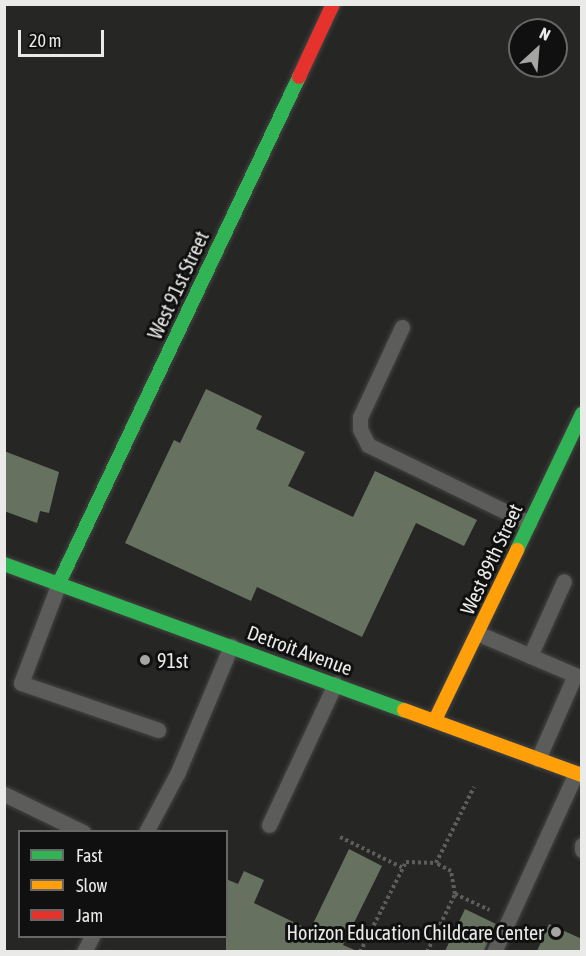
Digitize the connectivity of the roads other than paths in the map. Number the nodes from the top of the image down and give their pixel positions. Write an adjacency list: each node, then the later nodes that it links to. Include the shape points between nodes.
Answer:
1 (333, 4): 7 (street, West 91st Street)
2 (402, 327): 4 (lane, via 360,417 360,429 368,445)
3 (582, 414): 4 (street, West 89th Street)
4 (530, 524): 8 (street, West 89th Street)
5 (4, 564): 7 (street, Detroit Avenue)
6 (564, 581): 10 (lane)
7 (59, 583): 9 (street, Detroit Avenue); 13 (lane, via 21,683)
8 (477, 633): 10 (lane); 12 (street, West 89th Street)
9 (231, 646): 11 (street, Detroit Avenue); 19 (lane, via 178,772)
10 (530, 656): 14 (lane, via 576,675)
11 (335, 684): 12 (street, Detroit Avenue); 17 (lane)
12 (435, 720): 14 (street, Detroit Avenue)
13 (158, 730)
14 (538, 759): 15 (street, Detroit Avenue)
15 (579, 774): 22 (lane)
16 (4, 794): 18 (lane)
17 (269, 825)
18 (81, 830)
19 (147, 830)
20 (582, 845): 21 (lane)
21 (582, 850)
22 (494, 951)

